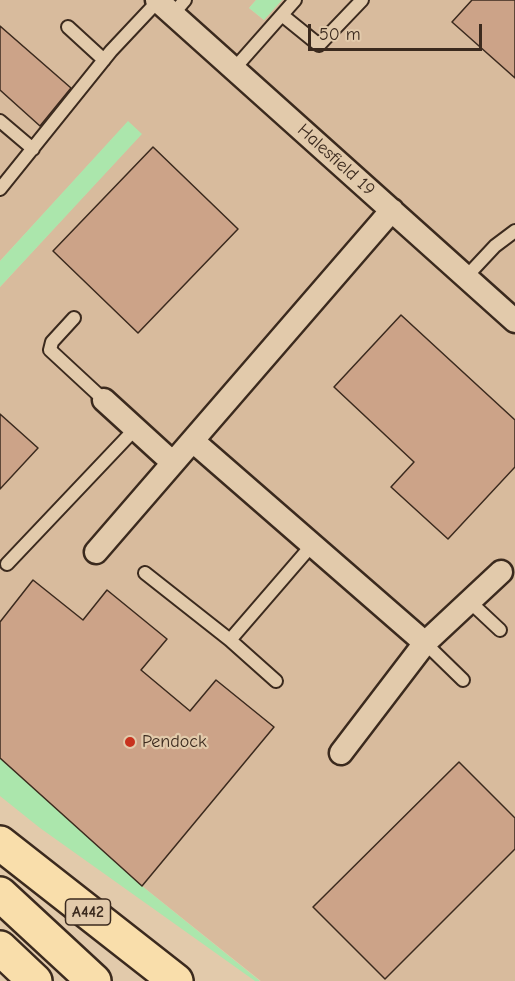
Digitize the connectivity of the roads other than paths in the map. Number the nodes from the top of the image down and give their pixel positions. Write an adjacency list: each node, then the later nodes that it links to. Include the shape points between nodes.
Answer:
1 (295, 0): 4 (lane)
2 (362, 0): 4 (lane, via 319,45)
3 (168, 4): 6 (lane); 7 (street, Halesfield 19)
4 (282, 15): 7 (lane)
5 (68, 27): 6 (lane)
6 (104, 60): 9 (lane)
7 (234, 69): 11 (street, Halesfield 19)
8 (0, 121): 9 (lane)
9 (33, 148): 10 (lane)
10 (0, 189)
11 (392, 210): 13 (street, Halesfield 19); 18 (street)
12 (515, 231): 13 (lane)
13 (466, 277): 15 (street, Halesfield 19)
14 (74, 318): 16 (lane, via 52,342 50,350)
15 (515, 321)
16 (104, 400): 17 (street)
17 (135, 429): 19 (street); 22 (lane)
18 (193, 441): 19 (street); 20 (street)
19 (173, 464): 21 (street)
20 (312, 545): 27 (lane); 28 (street)
21 (96, 552)
22 (7, 564)
23 (501, 572): 25 (street)
24 (144, 573): 27 (lane)
25 (469, 601): 26 (lane); 28 (street)
26 (500, 630)
27 (230, 640): 30 (lane)
28 (425, 643): 29 (lane); 31 (street)
29 (463, 680)
30 (276, 681)
31 (341, 753)
32 (0, 843): 37 (highway, A442)
33 (0, 894): 36 (highway, A442)
34 (0, 948): 35 (highway)
35 (35, 981)
36 (94, 981)
37 (176, 981)

